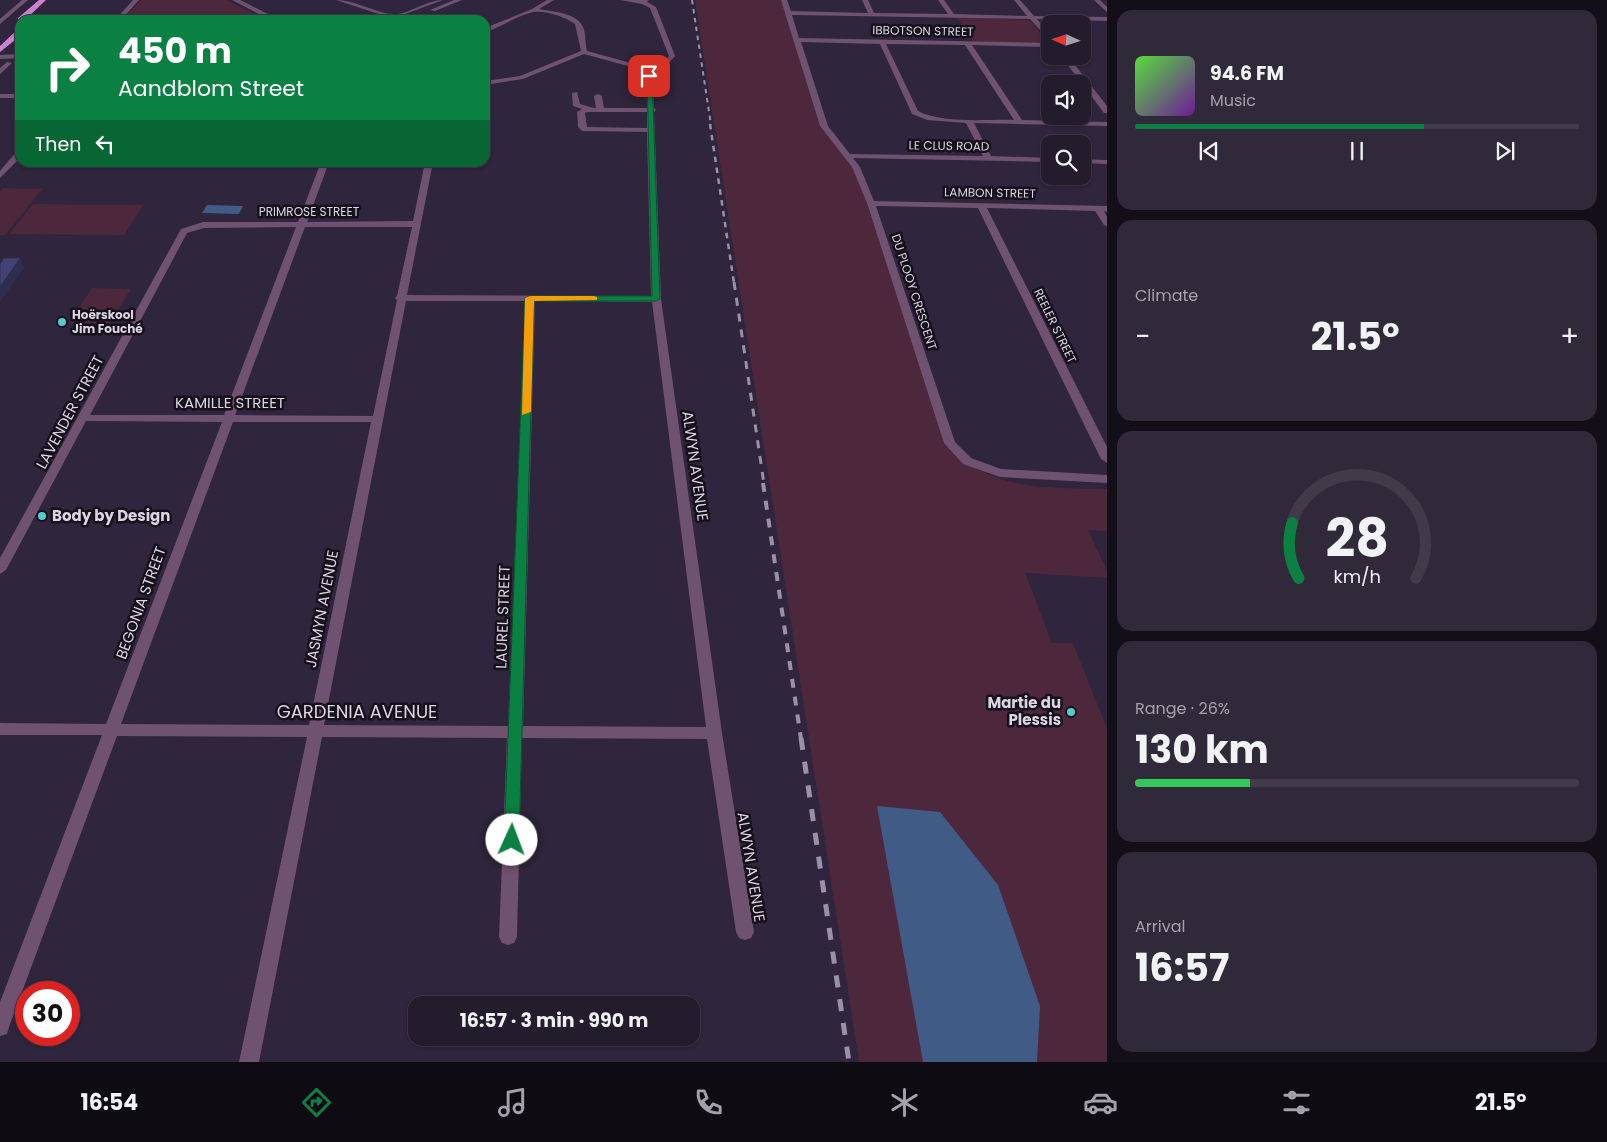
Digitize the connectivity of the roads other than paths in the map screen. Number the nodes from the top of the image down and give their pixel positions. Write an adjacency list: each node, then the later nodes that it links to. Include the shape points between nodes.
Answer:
1 (25, 0): 32 (street)
2 (136, 0): 24 (street)
3 (235, 0): 25 (street)
4 (339, 0): 17 (street)
5 (367, 0): 17 (street)
6 (440, 0): 27 (street)
7 (459, 0): 28 (street)
8 (551, 0): 18 (street)
9 (623, 0): 16 (street)
10 (784, 0): 20 (street, DU PLOOY CRESCENT)
11 (865, 0): 21 (street)
12 (941, 0): 29 (street)
13 (1017, 0): 30 (street)
14 (1097, 0): 19 (street)
15 (42, 1): 22 (highway); 23 (highway, via 53,2)
16 (644, 1): 50 (street, via 653,7 672,56 664,65)
17 (351, 4): 26 (street)
18 (534, 10): 34 (street); 43 (street, via 577,22)
19 (1107, 10)
20 (787, 13): 21 (street); 38 (street, DU PLOOY CRESCENT)
21 (872, 14): 29 (street)
22 (27, 15)
23 (39, 15)
24 (122, 15)
25 (264, 15)
26 (390, 15)
27 (397, 15)
28 (418, 15)
29 (952, 16): 30 (street)
30 (1031, 18): 31 (street); 35 (street)
31 (1107, 19)
32 (0, 22)
33 (15, 25): 37 (highway)
34 (490, 28)
35 (1041, 29)
36 (15, 36): 42 (highway)
37 (0, 39)
38 (796, 40): 39 (street, IBBOTSON STREET); 64 (street, DU PLOOY CRESCENT, via 824,126)
39 (882, 42): 40 (street, IBBOTSON STREET); 60 (street, via 917,114 934,119)
40 (967, 43): 41 (street, IBBOTSON STREET); 61 (street)
41 (1041, 45)
42 (0, 50)
43 (584, 52): 50 (street); 52 (street, via 521,78)
44 (15, 56): 45 (street)
45 (0, 57)
46 (0, 63): 47 (street)
47 (9, 63): 48 (street); 51 (street)
48 (15, 63)
49 (1071, 65): 59 (street)
50 (649, 70): 58 (street, ALWYN AVENUE)
51 (0, 72)
52 (490, 82)
53 (576, 93): 57 (street, via 578,107)
54 (0, 96): 55 (street)
55 (15, 96)
56 (598, 96): 57 (street)
57 (600, 108): 58 (street)
58 (652, 109): 63 (street, ALWYN AVENUE); 63 (street, via 581,112 582,127)
59 (1107, 111)
60 (969, 121): 61 (street); 67 (street)
61 (1019, 121): 62 (street)
62 (1107, 124)
63 (652, 130): 85 (street, ALWYN AVENUE)
64 (838, 142): 65 (street, DU PLOOY CRESCENT); 66 (street)
65 (848, 156): 66 (street, LE CLUS ROAD); 75 (street, DU PLOOY CRESCENT)
66 (889, 157): 67 (street, LE CLUS ROAD)
67 (988, 158): 69 (street, LE CLUS ROAD)
68 (15, 159): 74 (street)
69 (1041, 160)
70 (1091, 161): 71 (street)
71 (1107, 162)
72 (322, 167): 79 (street, BEGONIA STREET)
73 (428, 167): 80 (street, JASMYN AVENUE)
74 (0, 176)
75 (871, 203): 76 (street, LAMBON STREET); 90 (street, DU PLOOY CRESCENT, via 950,443 967,461 1000,473)
76 (981, 205): 77 (street, LAMBON STREET); 89 (street, REELER STREET)
77 (1097, 208): 78 (street, LAMBON STREET); 81 (street)
78 (1107, 209)
79 (303, 224): 80 (street, PRIMROSE STREET); 82 (street, PRIMROSE STREET); 87 (street, BEGONIA STREET)
80 (415, 224): 83 (street, JASMYN AVENUE)
81 (1107, 224)
82 (203, 225): 86 (street, LAVENDER STREET, via 188,229 181,236)
83 (400, 298): 84 (street); 88 (street, JASMYN AVENUE)
84 (530, 298): 85 (street); 95 (street, LAUREL STREET)
85 (656, 299): 96 (street, ALWYN AVENUE)
86 (84, 418): 87 (street, KAMILLE STREET); 91 (street, LAVENDER STREET)
87 (227, 419): 88 (street, KAMILLE STREET); 93 (street, BEGONIA STREET)
88 (376, 419): 94 (street, JASMYN AVENUE)
89 (1107, 459)
90 (1107, 479)
91 (0, 570)
92 (0, 730): 93 (street, GARDENIA AVENUE)
93 (112, 730): 94 (street, GARDENIA AVENUE); 99 (street, BEGONIA STREET)
94 (316, 730): 95 (street, GARDENIA AVENUE); 100 (street, JASMYN AVENUE)
95 (516, 731): 96 (street, GARDENIA AVENUE); 98 (street, LAUREL STREET)
96 (714, 733): 97 (street, ALWYN AVENUE)
97 (745, 932)
98 (508, 937)
99 (0, 1027)
100 (249, 1062)

